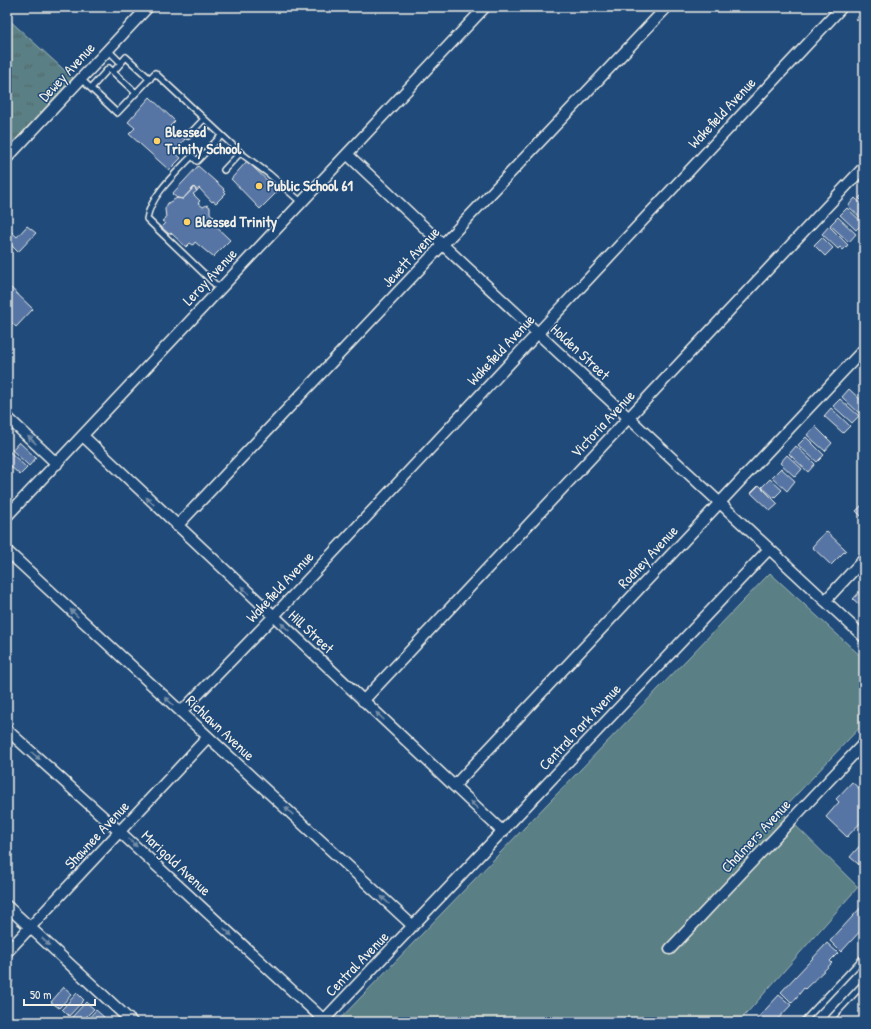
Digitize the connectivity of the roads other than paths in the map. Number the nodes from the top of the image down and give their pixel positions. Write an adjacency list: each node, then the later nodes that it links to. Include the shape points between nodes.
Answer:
1 (148, 7): 5 (street, Dewey Avenue)
2 (485, 7): 16 (street, Leroy Avenue)
3 (667, 7): 21 (street, Jewett Avenue)
4 (842, 7): 23 (street, Wakefield Avenue)
5 (108, 50): 6 (lane); 8 (street, Dewey Avenue)
6 (121, 63): 7 (lane); 9 (lane, via 126,57)
7 (113, 72): 10 (lane, via 109,68); 11 (lane)
8 (81, 79): 10 (lane); 17 (street, Dewey Avenue)
9 (150, 79): 11 (lane); 12 (lane, via 155,73)
10 (91, 88): 11 (lane, via 117,113)
11 (136, 93)
12 (204, 119): 13 (lane); 14 (lane)
13 (188, 136)
14 (221, 136): 15 (lane); 22 (lane, via 197,161 192,156 172,177 149,208 147,219)
15 (240, 152): 19 (lane); 20 (lane)
16 (347, 154): 20 (street, Leroy Avenue); 21 (street, Holden Street)
17 (7, 158)
18 (864, 167): 26 (street, Victoria Avenue)
19 (224, 170)
20 (301, 202): 22 (street, Leroy Avenue)
21 (443, 245): 23 (street, Holden Street); 31 (street, Jewett Avenue)
22 (220, 289): 27 (street, Leroy Avenue)
23 (537, 333): 26 (street, Holden Street); 36 (street, Wakefield Avenue)
24 (864, 349): 29 (street, Rodney Avenue)
25 (7, 417): 28 (street, one-way to 25)
26 (629, 418): 29 (street, Holden Street); 38 (street, Victoria Avenue)
27 (83, 436): 28 (street, Leroy Avenue); 31 (street, Hill Street, one-way to 27)
28 (57, 464): 30 (street, Leroy Avenue)
29 (720, 503): 32 (street, Holden Street); 43 (street, Rodney Avenue)
30 (7, 516)
31 (177, 526): 36 (street, Hill Street, one-way to 31)
32 (769, 549): 35 (street, Holden Street); 45 (street, Central Park Avenue)
33 (7, 551): 39 (street, Richlawn Avenue, one-way to 33)
34 (864, 558): 35 (street)
35 (825, 601): 37 (street, Holden Street)
36 (273, 617): 38 (street, Hill Street, one-way to 36); 39 (street, Wakefield Avenue)
37 (864, 637)
38 (363, 700): 43 (street, Hill Street, one-way to 38)
39 (181, 712): 41 (street, Richlawn Avenue)
40 (7, 730): 44 (street, Marigold Avenue, one-way to 44)
41 (208, 737): 44 (street, Shawnee Avenue); 47 (street, Richlawn Avenue, one-way to 41)
42 (864, 743): 49 (street, Chalmers Avenue)
43 (454, 786): 45 (street, Hill Street, one-way to 43)
44 (120, 832): 48 (street, Shawnee Avenue); 53 (street, Marigold Avenue, one-way to 53)
45 (503, 832): 47 (street, Central Park Avenue)
46 (7, 906): 48 (street)
47 (413, 926): 53 (street, Central Avenue)
48 (30, 928): 50 (street, Shawnee Avenue); 54 (street, one-way to 54)
49 (670, 949)
50 (7, 952)
51 (864, 957): 55 (lane)
52 (864, 983): 56 (lane)
53 (323, 1021)
54 (132, 1022)
55 (803, 1022)
56 (828, 1022)

